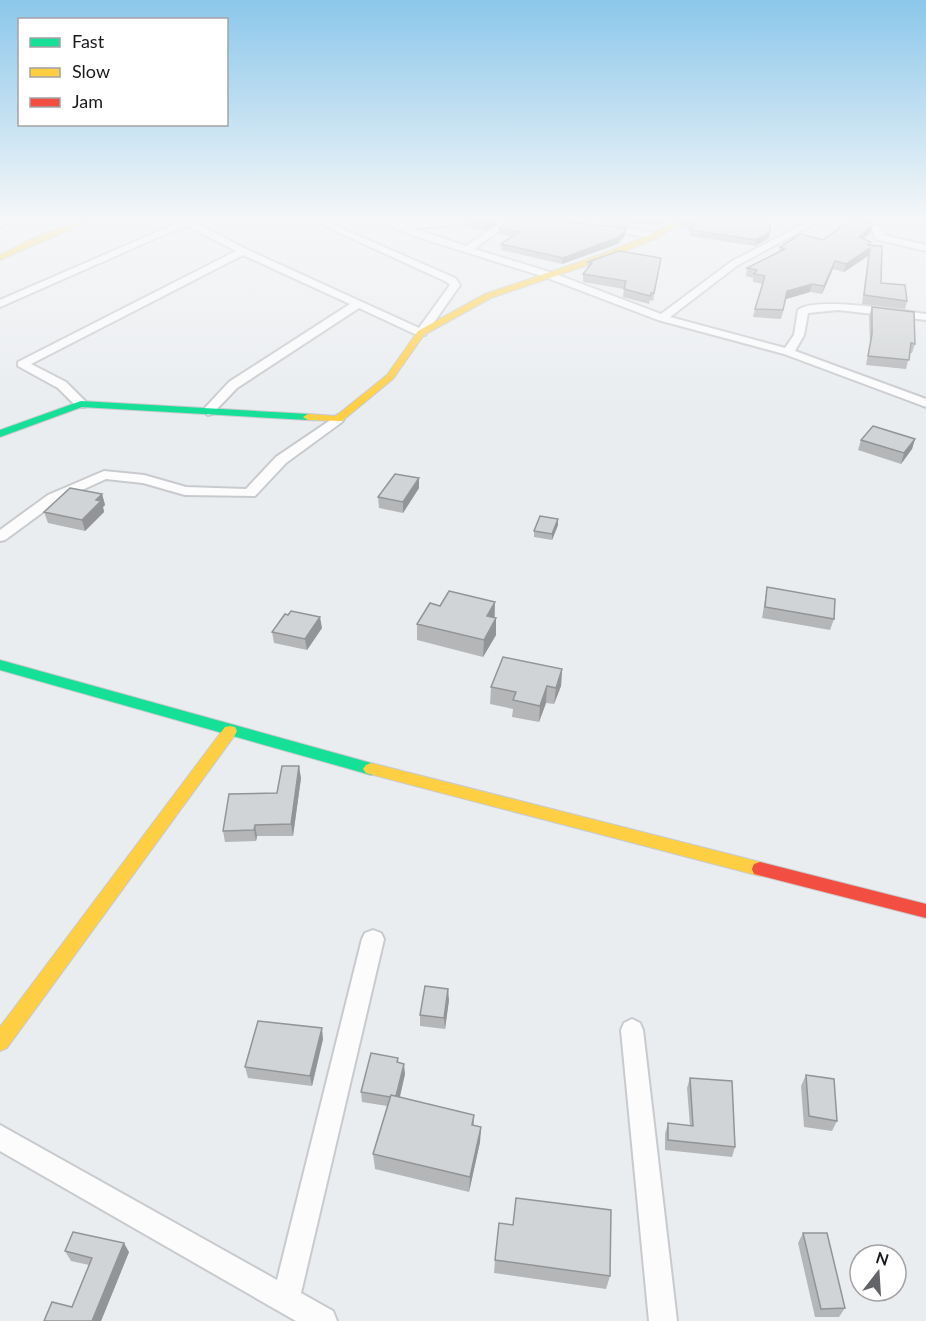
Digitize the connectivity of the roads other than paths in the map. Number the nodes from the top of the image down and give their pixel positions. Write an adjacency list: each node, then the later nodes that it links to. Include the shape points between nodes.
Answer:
1 (48, 283): 8 (street)
2 (179, 283): 15 (street, via 22,364 62,385)
3 (312, 283): 9 (street)
4 (454, 283): 12 (street)
5 (527, 283): 12 (street, via 488,296)
6 (569, 283): 11 (street)
7 (709, 283): 11 (street)
8 (0, 304)
9 (358, 304): 12 (street); 16 (street, via 233,385)
10 (926, 317): 13 (street, via 838,307 803,310 799,335)
11 (662, 318): 13 (street)
12 (421, 333): 17 (street, via 390,377)
13 (788, 352): 14 (street)
14 (926, 403)
15 (81, 404): 16 (street); 18 (street)
16 (208, 411): 17 (street)
17 (338, 419): 19 (street, via 281,460 250,493 185,491 144,479 104,475 53,498)
18 (0, 434)
19 (0, 537)
20 (0, 665): 21 (street)
21 (230, 731): 22 (street); 25 (street)
22 (926, 911)
23 (373, 939): 27 (street)
24 (632, 1030): 29 (street)
25 (0, 1042)
26 (0, 1137): 27 (street)
27 (286, 1300): 28 (street)
28 (323, 1321)
29 (663, 1321)

